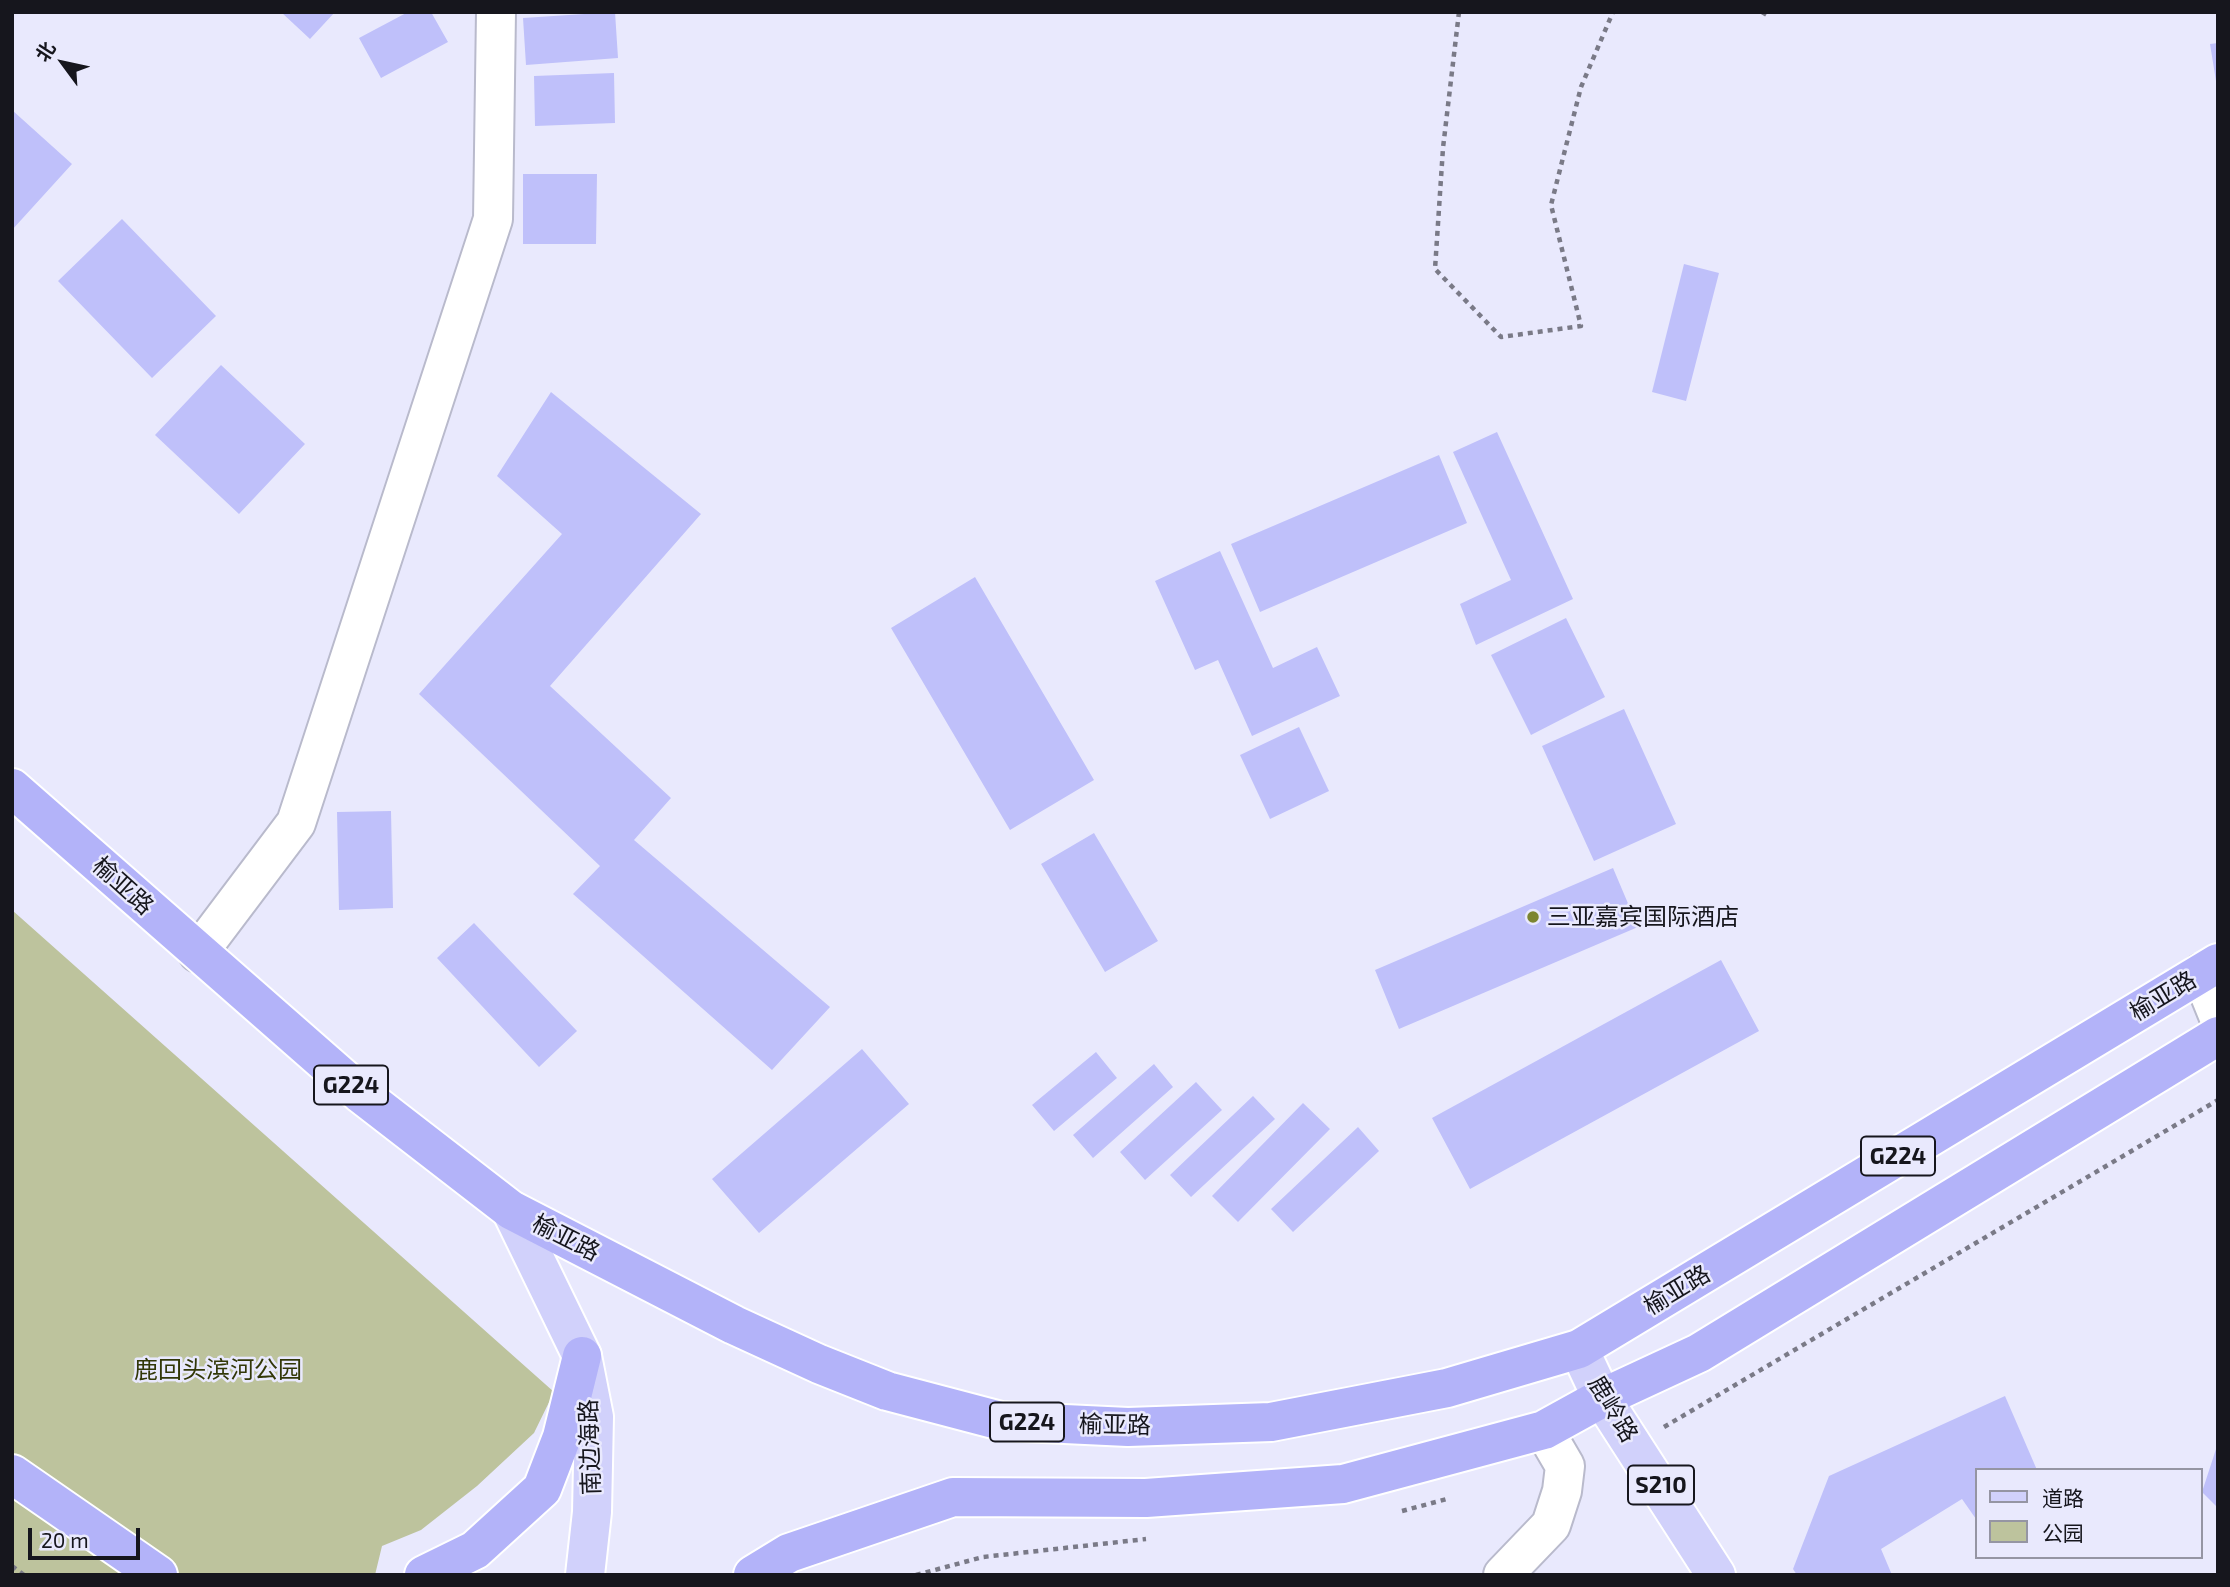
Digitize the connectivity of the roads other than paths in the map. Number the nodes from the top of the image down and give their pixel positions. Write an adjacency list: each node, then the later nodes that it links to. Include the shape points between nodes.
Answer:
1 (496, 12): 3 (street, via 493,219 296,823)
2 (12, 788): 3 (highway, 榆亚路 / G224)
3 (198, 953): 7 (highway, 榆亚路 / G224, via 361,1094)
4 (2209, 968): 5 (street); 8 (highway, 榆亚路 / G224)
5 (2218, 1015)
6 (2218, 1036): 10 (highway, G224, via 1699,1353)
7 (511, 1210): 8 (highway, 榆亚路 / G224, via 819,1364 887,1391 1000,1421 1128,1427 1271,1422 1447,1388); 9 (main road, 南边海路)
8 (1579, 1349): 10 (main road, 鹿岭路 / S210)
9 (582, 1356): 14 (highway, via 562,1437 542,1489 475,1550); 15 (main road, 南边海路, via 594,1418)
10 (1602, 1398): 11 (highway, G224); 18 (main road, 鹿岭路 / S210)
11 (1544, 1430): 16 (highway, G224, via 1343,1484 1146,1498 953,1497 789,1553); 17 (street, via 1565,1466 1562,1490 1551,1525)
12 (12, 1474): 13 (highway)
13 (158, 1575)
14 (424, 1575)
15 (585, 1575)
16 (753, 1575)
17 (1503, 1575)
18 (1716, 1575)

